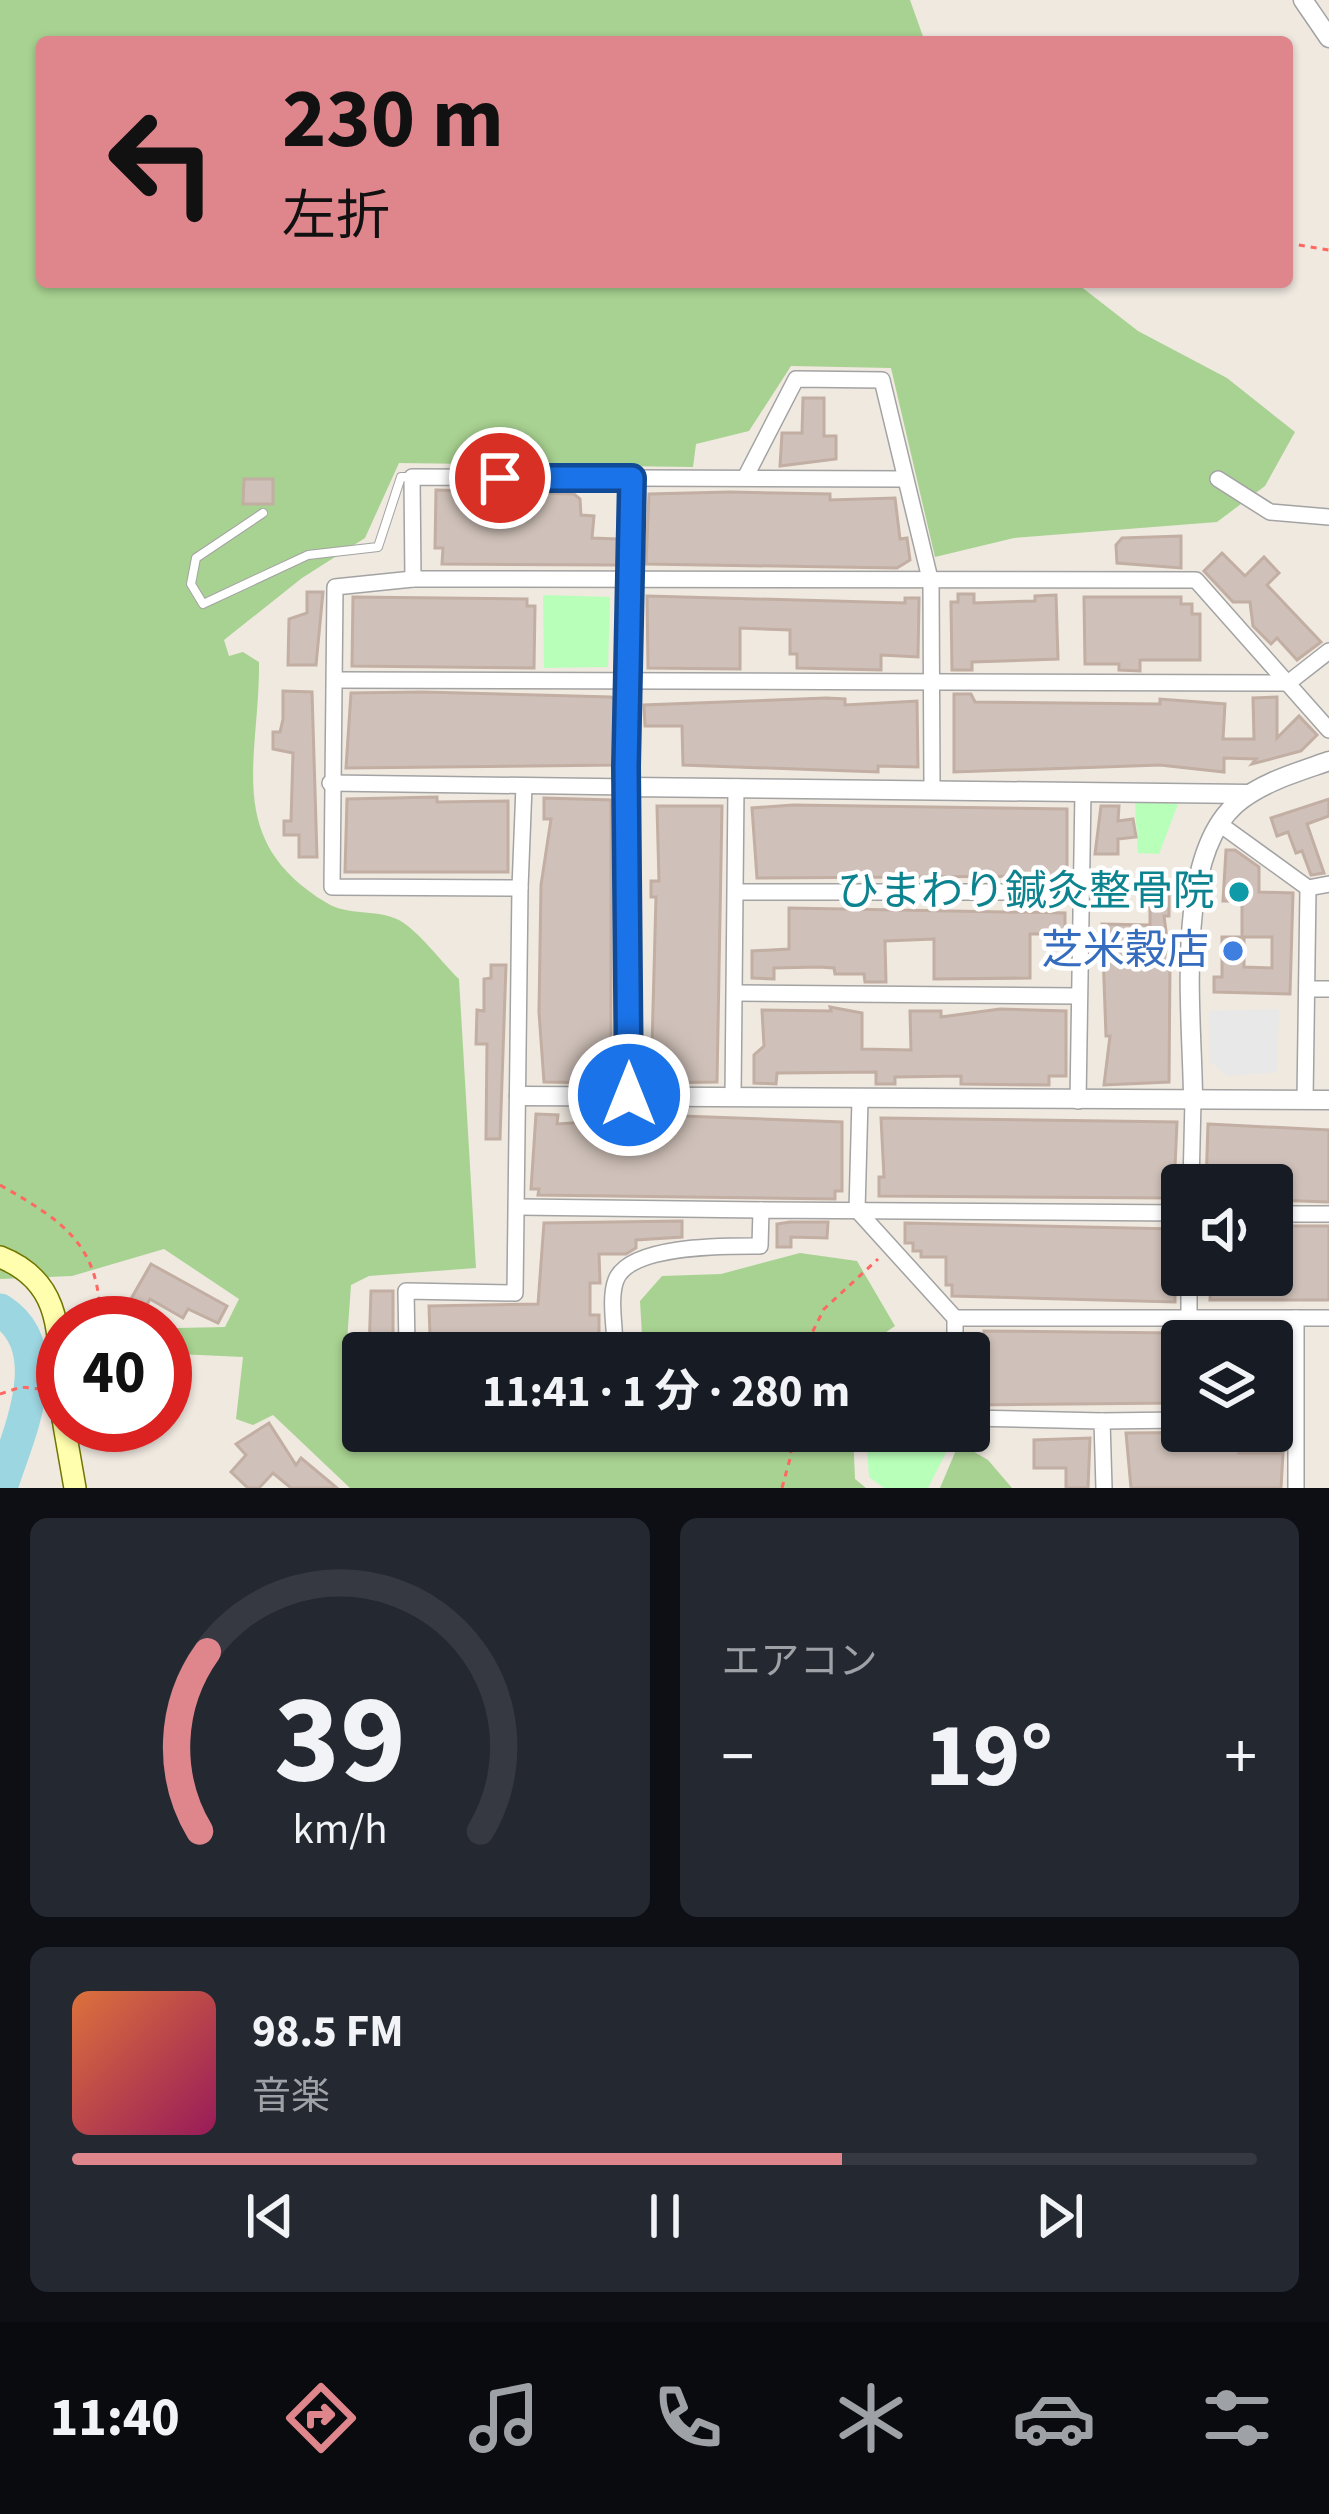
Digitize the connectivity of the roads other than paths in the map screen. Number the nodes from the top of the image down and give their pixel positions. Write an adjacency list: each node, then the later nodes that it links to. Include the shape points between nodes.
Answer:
1 (1303, 0): 2 (street)
2 (1329, 38)
3 (746, 476): 5 (street); 6 (street); 6 (street, via 796,380 882,380)
4 (412, 477): 5 (street); 8 (lane, via 401,477 378,547 308,554 203,604 191,584 196,558); 10 (street)
5 (632, 478): 11 (street)
6 (904, 479): 12 (street)
7 (1218, 479): 9 (street, via 1270,512)
8 (263, 513)
9 (1329, 517)
10 (413, 579): 11 (street); 14 (street, via 335,587)
11 (629, 582): 12 (street); 15 (street)
12 (931, 583): 16 (street, via 1196,580); 17 (street)
13 (1329, 652): 16 (street)
14 (334, 680): 15 (street); 20 (street)
15 (627, 681): 17 (street); 22 (street)
16 (1288, 683): 17 (street); 18 (street)
17 (932, 684): 24 (street)
18 (1329, 730)
19 (1329, 761): 26 (street)
20 (330, 783): 21 (street); 29 (street, via 332,887)
21 (524, 787): 22 (street); 29 (street)
22 (630, 787): 23 (street); 37 (street)
23 (736, 787): 24 (street); 31 (street)
24 (932, 787): 25 (street)
25 (1083, 790): 26 (street); 32 (street)
26 (1249, 794): 27 (street)
27 (1221, 825): 30 (street); 41 (street, via 1196,881)
28 (1329, 884): 30 (street)
29 (520, 888): 38 (street)
30 (1308, 888): 33 (street)
31 (736, 892): 32 (street); 35 (street)
32 (1079, 892): 36 (street)
33 (1308, 988): 34 (street); 42 (street)
34 (1329, 989)
35 (736, 993): 36 (street); 39 (street)
36 (1078, 997): 44 (street)
37 (629, 1095): 38 (street); 39 (street)
38 (519, 1096): 46 (street)
39 (733, 1096): 40 (street)
40 (860, 1100): 44 (street); 48 (street)
41 (1193, 1100): 42 (street); 44 (street); 45 (street)
42 (1305, 1100): 43 (street)
43 (1329, 1100)
44 (1078, 1101)
45 (1191, 1164)
46 (519, 1207): 47 (street); 47 (street, via 515,1292 406,1291 407,1347 615,1347 615,1282 623,1269 686,1247 760,1246)
47 (761, 1210): 48 (street)
48 (857, 1210): 49 (street); 56 (street)
49 (1161, 1213)
50 (1293, 1214): 51 (street)
51 (1329, 1214)
52 (0, 1257): 53 (main road)
53 (48, 1296)
54 (1189, 1296): 55 (street)
55 (1189, 1316): 56 (street); 57 (street)
56 (955, 1318): 59 (street)
57 (1296, 1318): 58 (street); 61 (street)
58 (1329, 1318)
59 (955, 1332)
60 (990, 1418): 62 (street)
61 (1294, 1418): 67 (street)
62 (1102, 1420): 63 (street); 66 (street)
63 (1161, 1420)
64 (68, 1452): 65 (main road)
65 (75, 1488)
66 (1104, 1488)
67 (1296, 1488)

